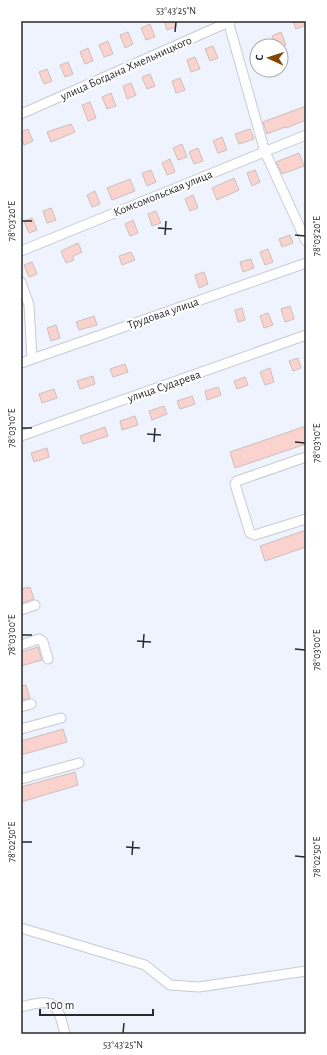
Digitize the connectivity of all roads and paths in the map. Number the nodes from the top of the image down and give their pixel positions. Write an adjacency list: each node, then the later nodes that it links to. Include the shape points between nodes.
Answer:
1 (229, 21): 2 (street, улица Богдана Хмельницкого); 4 (street)
2 (21, 114)
3 (306, 136): 4 (street, Комсомольская улица)
4 (265, 152): 5 (street); 6 (street, Комсомольская улица)
5 (306, 241)
6 (21, 251)
7 (306, 263): 10 (street, Трудовая улица)
8 (21, 282): 10 (street, via 29,305)
9 (306, 335): 12 (street, улица Сударева)
10 (32, 358): 11 (street, Трудовая улица)
11 (21, 363)
12 (21, 436)
13 (306, 457): 14 (street, via 237,481 236,484 250,533 255,535)
14 (306, 519)
15 (35, 605): 16 (street)
16 (21, 610)
17 (21, 645): 18 (street, via 41,640)
18 (48, 659)
19 (31, 704): 20 (street)
20 (21, 707)
21 (61, 718): 22 (street)
22 (21, 730)
23 (79, 763): 24 (street)
24 (21, 779)
25 (21, 928): 26 (street, via 145,964 170,985 199,987)
26 (306, 971)
27 (21, 1007): 28 (street, via 48,1003 60,1014)
28 (65, 1034)

